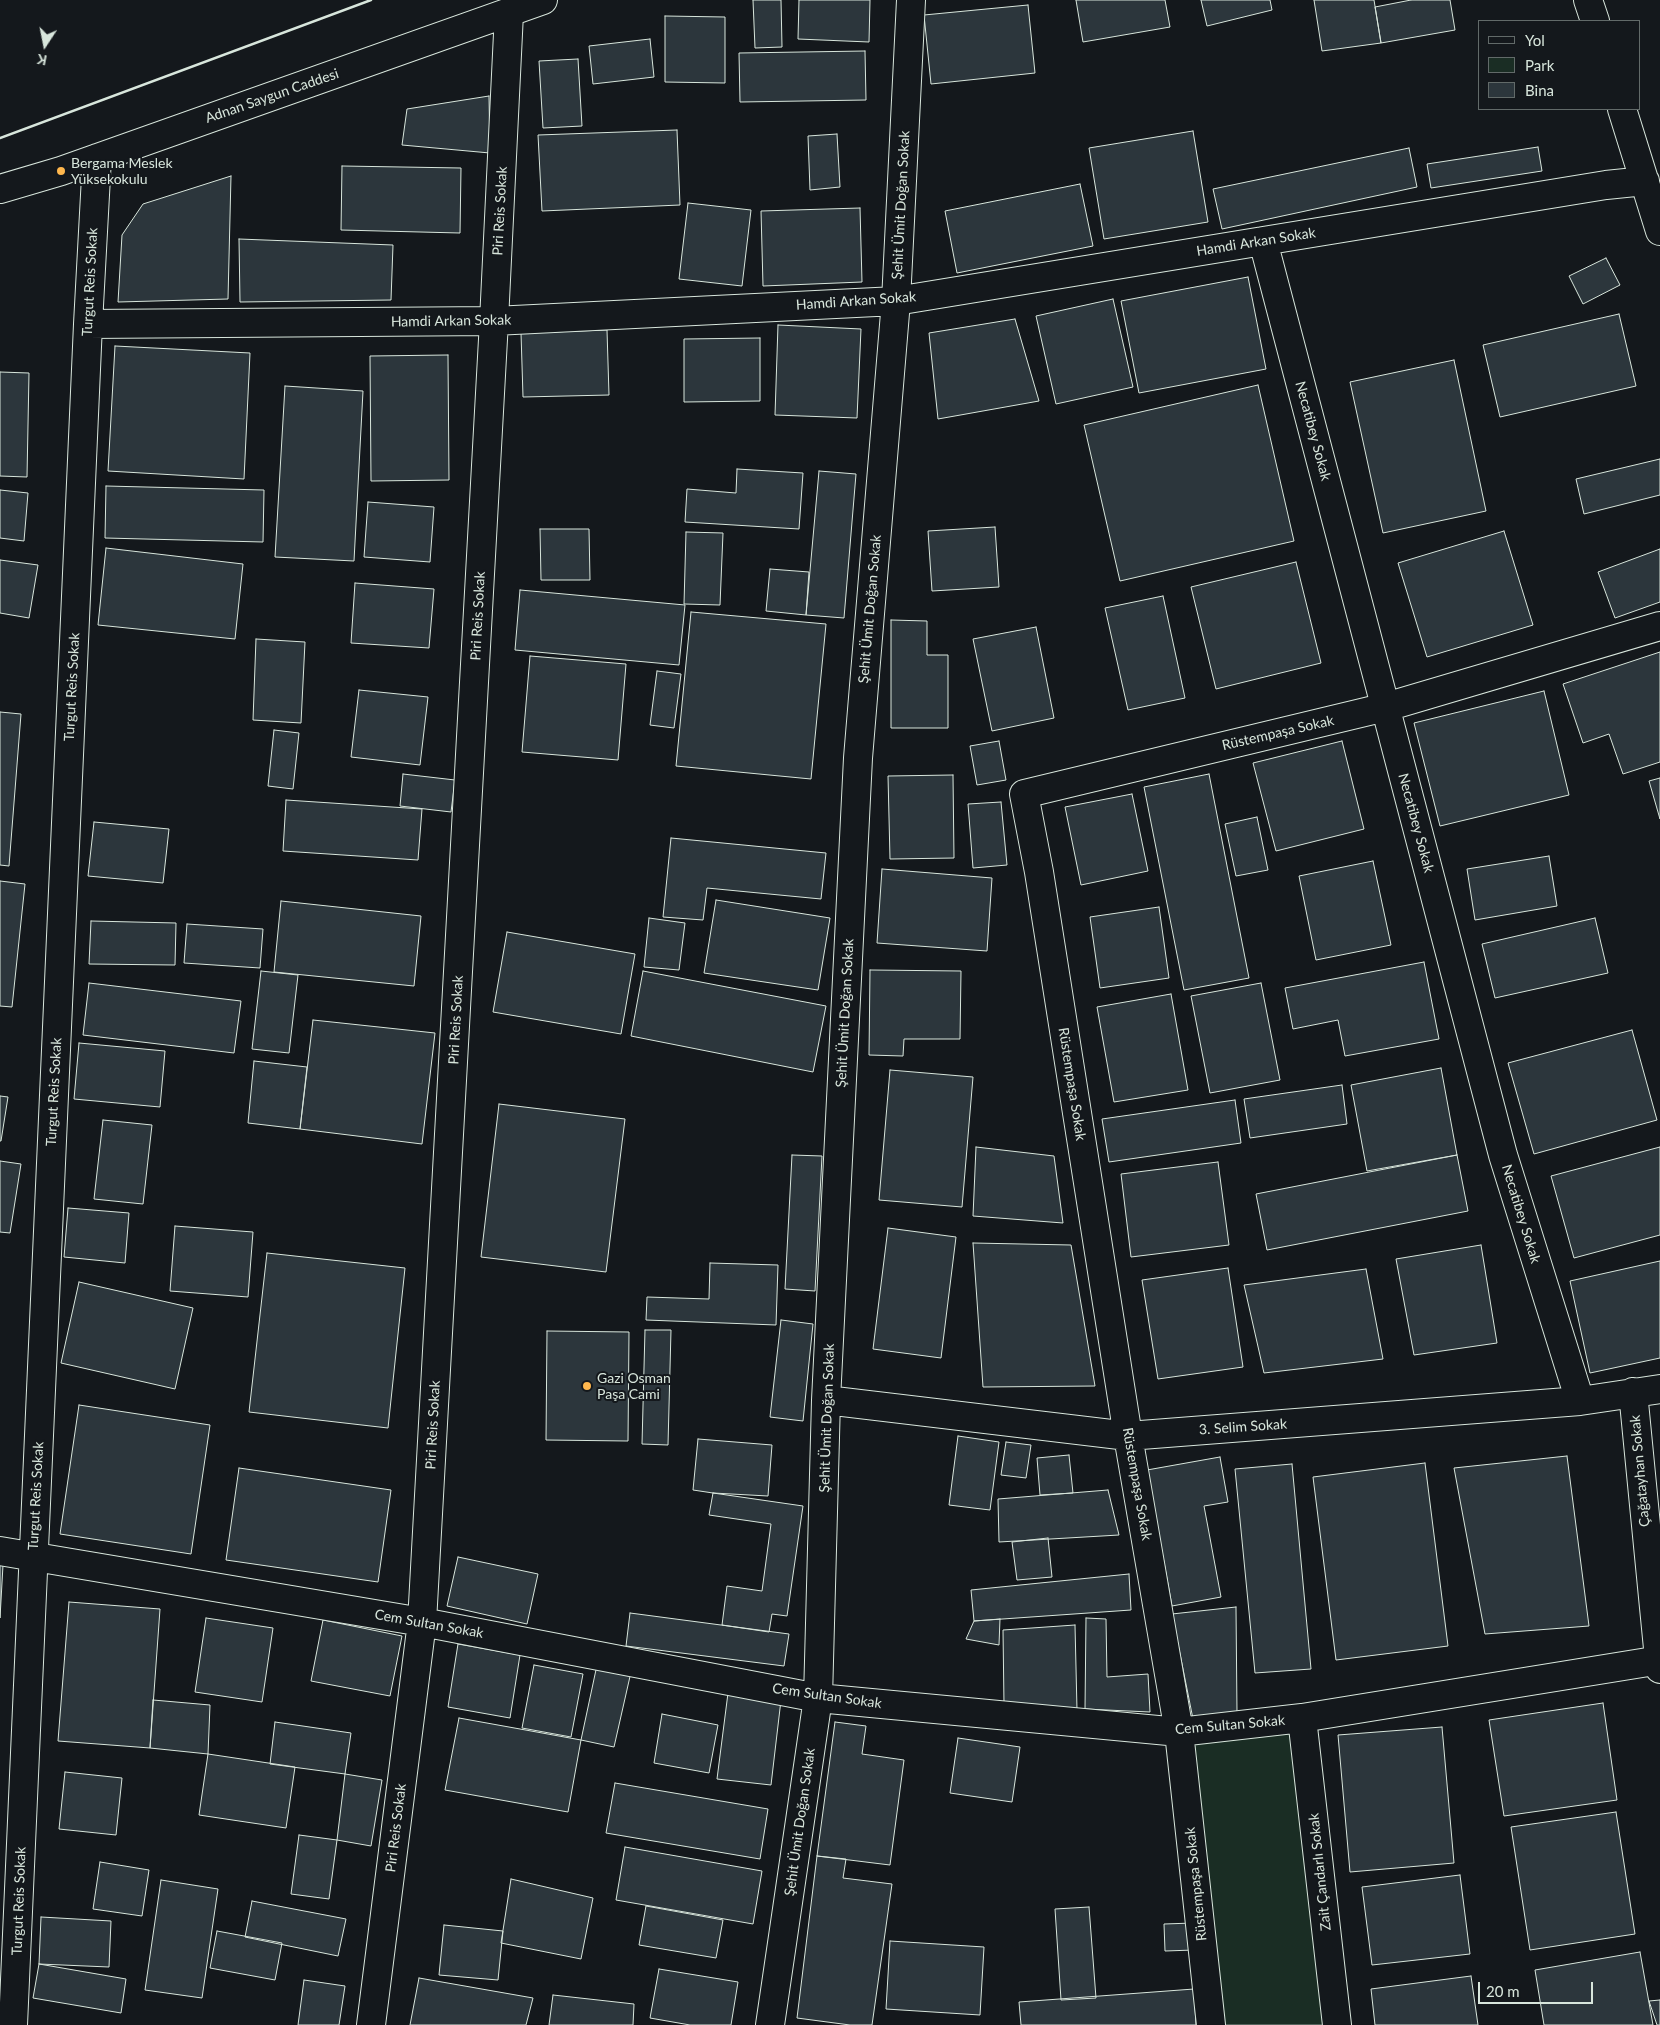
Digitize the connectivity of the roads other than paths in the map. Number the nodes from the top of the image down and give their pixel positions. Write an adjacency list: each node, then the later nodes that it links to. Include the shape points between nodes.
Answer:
1 (543, 0): 4 (street, Adnan Saygun Caddesi)
2 (911, 0): 12 (street, Şehit Ümit Doğan Sokak)
3 (1588, 0): 5 (street)
4 (509, 13): 7 (street, Adnan Saygun Caddesi); 13 (street, Piri Reis Sokak)
5 (1595, 20)
6 (1622, 110): 8 (street)
7 (97, 158): 9 (street, Adnan Saygun Caddesi); 14 (street, Turgut Reis Sokak)
8 (1645, 181): 10 (street); 11 (street, Hamdi Arkan Sokak)
9 (3, 186)
10 (1660, 231)
11 (1263, 241): 12 (street, Hamdi Arkan Sokak); 16 (street, Necatibey Sokak)
12 (896, 301): 13 (street, Hamdi Arkan Sokak); 19 (street, Şehit Ümit Doğan Sokak, via 858,758)
13 (494, 321): 14 (street, Hamdi Arkan Sokak); 24 (street, Piri Reis Sokak)
14 (88, 324): 23 (street, Turgut Reis Sokak)
15 (1660, 626): 16 (street, Rüstempaşa Sokak)
16 (1386, 707): 20 (street, Necatibey Sokak, via 1503,1155); 21 (street, Rüstempaşa Sokak, via 1024,794)
17 (1660, 1389): 18 (street, 3. Selim Sokak)
18 (1633, 1392): 20 (street, 3. Selim Sokak); 25 (street, Çağatayhan Sokak)
19 (826, 1400): 21 (street, 3. Selim Sokak); 26 (street, Şehit Ümit Doğan Sokak)
20 (1580, 1401): 21 (street, 3. Selim Sokak)
21 (1128, 1436): 28 (street, Rüstempaşa Sokak)
22 (0, 1551): 23 (street, Cem Sultan Sokak)
23 (33, 1557): 24 (street, Cem Sultan Sokak); 29 (street, Turgut Reis Sokak)
24 (422, 1622): 26 (street, Cem Sultan Sokak); 30 (street, Piri Reis Sokak)
25 (1659, 1664): 27 (street, Cem Sultan Sokak)
26 (818, 1698): 28 (street, Cem Sultan Sokak); 31 (street, Şehit Ümit Doğan Sokak)
27 (1302, 1718): 28 (street, Cem Sultan Sokak); 33 (street, Zait Çandarlı Sokak)
28 (1179, 1732): 32 (street, Rüstempaşa Sokak)
29 (13, 2025)
30 (371, 2025)
31 (770, 2025)
32 (1211, 2025)
33 (1336, 2025)

